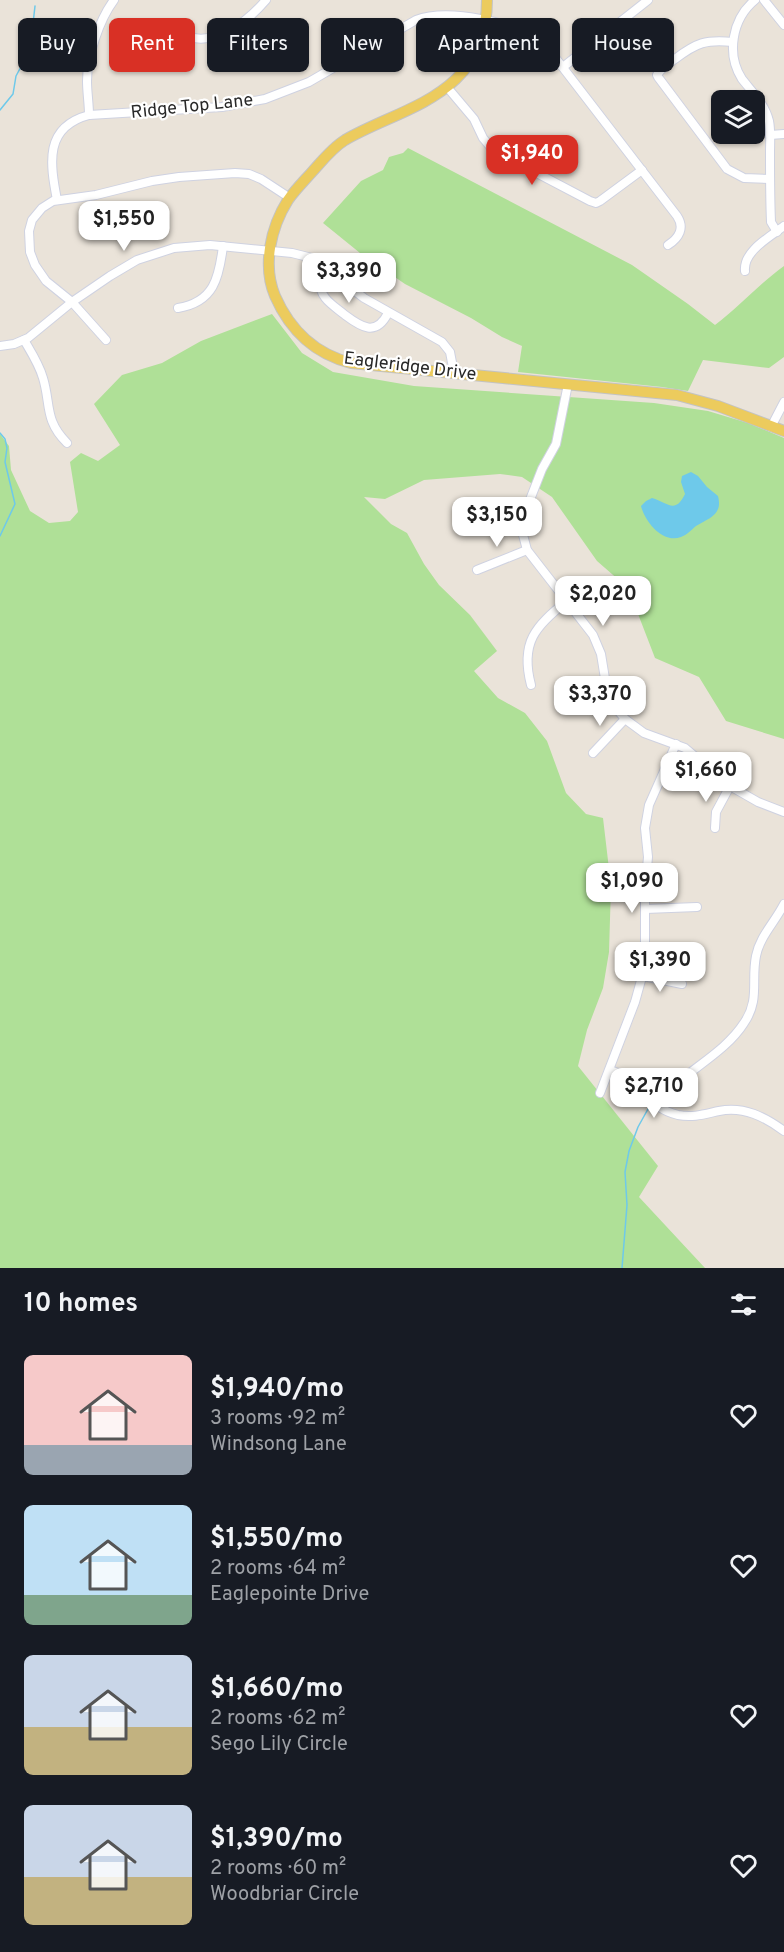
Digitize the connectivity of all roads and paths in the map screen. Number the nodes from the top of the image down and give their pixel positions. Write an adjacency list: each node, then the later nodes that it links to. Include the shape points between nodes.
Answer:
1 (114, 0): 18 (street, via 100,26 89,66)
2 (266, 0): 12 (street, via 245,20 218,35)
3 (487, 0): 9 (main road, Eagleridge Drive)
4 (648, 0): 15 (street)
5 (755, 0): 13 (street, via 742,16)
6 (764, 0): 11 (street)
7 (422, 18): 8 (street, Ridge Top Lane)
8 (464, 18)
9 (486, 18)
10 (416, 20): 18 (street, Ridge Top Lane, via 309,82 265,99 222,107)
11 (784, 25)
12 (195, 38)
13 (733, 42): 20 (street, via 737,68 764,108); 22 (street, via 696,44 662,68 658,77 728,169 744,178)
14 (560, 63): 15 (street, Ridge Top Lane)
15 (563, 67): 21 (street, Ridge Top Lane)
16 (462, 72): 17 (main road, Eagleridge Drive)
17 (447, 87): 21 (street, via 493,150 590,201 600,201); 23 (main road, Eagleridge Drive, via 336,146)
18 (90, 115): 24 (street, Ridge Top Lane, via 68,124 53,147)
19 (784, 134): 20 (street)
20 (770, 135): 22 (street)
21 (642, 170): 26 (street, Ridge Top Lane, via 681,222 678,236)
22 (770, 178): 25 (street, via 771,222)
23 (290, 198): 24 (street, via 261,179 235,173 167,178); 28 (main road, Eagleridge Drive, via 277,222)
24 (57, 200): 31 (street, via 42,208 32,220 30,252 42,277)
25 (780, 229): 30 (street, via 748,256)
26 (668, 245)
27 (223, 246): 28 (street); 31 (street, via 184,247 146,256); 32 (street, via 213,287 198,302)
28 (270, 251): 29 (street, via 305,256); 37 (main road, Eagleridge Drive, via 270,275 279,305 292,326 318,349 365,365)
29 (328, 269): 33 (street); 33 (street, via 320,281 321,293 357,324 374,327)
30 (745, 271)
31 (72, 302): 34 (street); 35 (street)
32 (178, 308)
33 (388, 313): 37 (street, via 442,342 450,352)
34 (24, 340): 36 (street); 42 (street, via 44,378 54,427)
35 (106, 340)
36 (0, 346)
37 (454, 373): 38 (main road, Eagleridge Drive)
38 (568, 384): 40 (main road, Eagleridge Drive, via 677,395); 43 (street, via 554,450 542,469 524,516 522,531)
39 (784, 402): 40 (street)
40 (771, 427): 41 (main road, Eagleridge Drive)
41 (784, 430)
42 (67, 443)
43 (527, 549): 44 (street); 45 (street)
44 (477, 570)
45 (567, 601): 46 (street, via 541,623 531,639 527,652); 47 (street, via 596,640 607,691)
46 (531, 685)
47 (625, 719): 48 (street, via 644,733); 49 (street)
48 (676, 744): 50 (street, via 696,755); 55 (street, via 646,816)
49 (593, 753)
50 (730, 786): 51 (street); 52 (street, via 716,812)
51 (784, 812)
52 (715, 828)
53 (784, 904): 60 (street, via 759,947 754,999 746,1020 733,1037)
54 (697, 907): 55 (street)
55 (645, 909): 56 (street)
56 (643, 976): 57 (street); 58 (street)
57 (682, 984)
58 (610, 1070): 59 (street); 60 (street, via 628,1077)
59 (600, 1093)
60 (657, 1104): 61 (street, via 686,1116 728,1110 749,1112)
61 (784, 1131)

